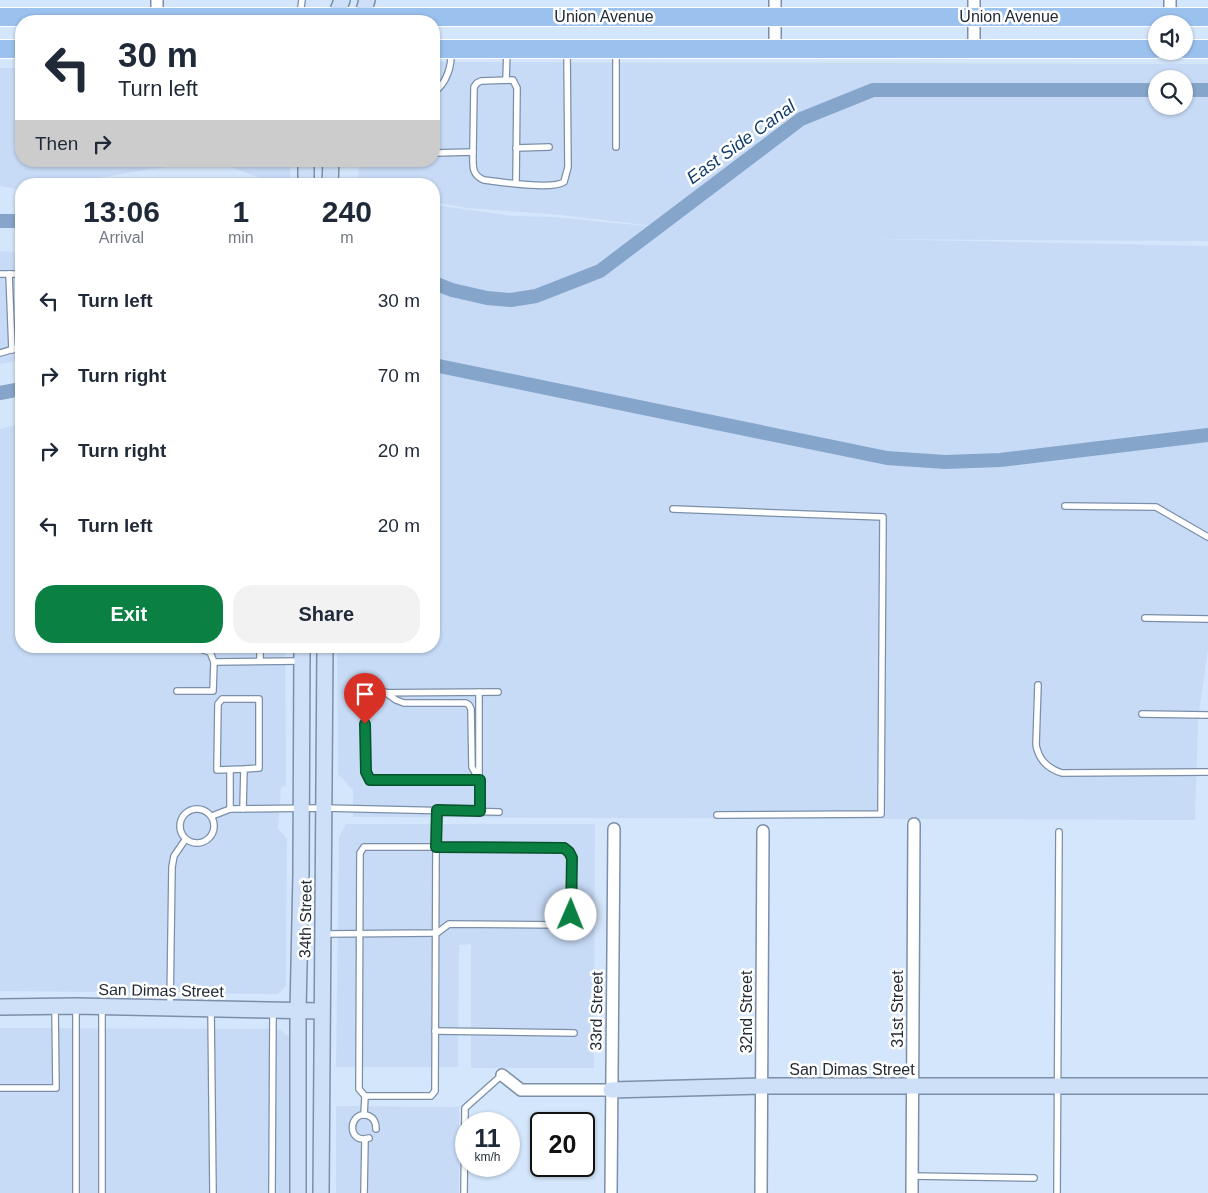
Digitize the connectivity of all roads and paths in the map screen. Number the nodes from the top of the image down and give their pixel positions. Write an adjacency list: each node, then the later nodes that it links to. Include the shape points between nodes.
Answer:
1 (301, 8): 5 (main road, Union Avenue); 6 (main road, Union Avenue)
2 (775, 8): 3 (main road, Union Avenue); 7 (main road, Union Avenue); 19 (street)
3 (974, 8): 4 (main road, Union Avenue); 20 (street)
4 (1170, 8): 11 (main road, Union Avenue)
5 (157, 9): 8 (main road, Union Avenue)
6 (337, 12): 7 (main road, Union Avenue)
7 (364, 12)
8 (39, 15)
9 (15, 16): 10 (main road, Union Avenue)
10 (0, 17)
11 (1208, 17)
12 (0, 48): 13 (main road)
13 (15, 49)
14 (440, 49): 15 (main road, Union Avenue)
15 (451, 49): 16 (main road, Union Avenue); 25 (lane, via 452,58)
16 (507, 49): 17 (main road, Union Avenue); 24 (lane)
17 (567, 49): 18 (main road, Union Avenue); 31 (lane, via 566,178 556,185)
18 (616, 49): 19 (main road, Union Avenue); 27 (lane)
19 (775, 49): 20 (main road, Union Avenue)
20 (974, 49): 21 (main road, Union Avenue)
21 (1148, 49)
22 (1193, 49): 23 (main road)
23 (1208, 49)
24 (506, 80): 28 (lane, via 513,80 517,88); 29 (lane, via 482,80 474,88)
25 (440, 87)
26 (550, 147): 28 (lane)
27 (616, 147)
28 (516, 148): 31 (lane)
29 (473, 152): 30 (lane); 31 (lane, via 473,169 478,178)
30 (440, 153)
31 (516, 183)
32 (0, 274): 33 (lane)
33 (9, 274): 34 (lane); 36 (lane)
34 (15, 274)
35 (15, 349): 36 (lane)
36 (12, 350): 37 (lane)
37 (0, 353)
38 (1065, 506): 40 (lane, via 1156,507)
39 (673, 509): 69 (lane, via 882,517 881,814)
40 (1208, 537)
41 (1145, 618): 42 (lane)
42 (1208, 619)
43 (210, 653): 48 (lane)
44 (260, 653): 47 (lane)
45 (302, 653): 47 (lane); 62 (street, 34th Street)
46 (325, 653): 63 (street, 34th Street)
47 (260, 661): 48 (lane)
48 (214, 662): 50 (lane, via 213,690)
49 (1038, 685): 60 (lane, via 1036,745 1048,767 1062,772)
50 (177, 691)
51 (365, 692): 52 (lane); 55 (lane); 61 (lane, via 366,772 370,780)
52 (385, 692): 53 (lane); 61 (lane, via 404,703 469,705 472,767)
53 (479, 692): 54 (lane); 61 (lane)
54 (498, 692)
55 (354, 693)
56 (1142, 714): 57 (lane)
57 (1208, 715)
58 (244, 769): 59 (lane); 59 (lane, via 259,768 260,700 222,700 218,704 217,770); 65 (lane)
59 (230, 770): 64 (lane)
60 (1208, 772)
61 (480, 780): 67 (lane)
62 (301, 808): 63 (lane); 65 (lane); 87 (street, 34th Street)
63 (324, 808): 66 (lane); 79 (street, 34th Street)
64 (230, 809): 65 (lane); 70 (lane)
65 (243, 809)
66 (437, 810): 67 (lane); 76 (lane)
67 (480, 811): 68 (lane)
68 (499, 812)
69 (717, 814)
70 (212, 816): 75 (lane, via 215,828 208,840 196,844); 75 (lane, via 198,809 183,815 180,823)
71 (914, 824): 93 (street, 31st Street)
72 (614, 829): 97 (street, 33rd Street)
73 (762, 831): 92 (street, 32nd Street)
74 (1059, 832): 94 (lane)
75 (184, 840): 84 (lane, via 174,856 172,867)
76 (436, 847): 77 (lane, via 364,847 360,853); 78 (lane); 78 (lane, via 564,848 572,858 571,915 562,925 449,924)
77 (359, 933): 78 (lane); 79 (lane); 98 (lane, via 359,1088)
78 (437, 933): 89 (lane)
79 (322, 934): 88 (street, 34th Street)
80 (55, 1006): 81 (street, San Dimas Street); 83 (street, San Dimas Street); 96 (lane, via 56,1088)
81 (76, 1006): 82 (street, San Dimas Street); 103 (lane)
82 (102, 1007): 84 (street, San Dimas Street); 104 (lane)
83 (0, 1008)
84 (170, 1008): 85 (street, San Dimas Street)
85 (211, 1009): 86 (street, San Dimas Street); 105 (lane)
86 (273, 1010): 87 (street, San Dimas Street); 106 (lane)
87 (298, 1010): 88 (street, San Dimas Street); 107 (street, 34th Street)
88 (321, 1011): 108 (street, 34th Street)
89 (436, 1031): 90 (lane); 98 (lane, via 435,1092 431,1096)
90 (574, 1033)
91 (502, 1075): 97 (street, San Dimas Street, via 521,1090); 110 (lane, via 465,1108)
92 (762, 1086): 93 (street, San Dimas Street); 97 (street, San Dimas Street); 112 (street, 32nd Street)
93 (913, 1086): 94 (street, San Dimas Street); 101 (street, 31st Street)
94 (1058, 1086): 95 (street, San Dimas Street); 114 (lane)
95 (1208, 1086)
96 (0, 1088)
97 (611, 1090): 111 (street, 33rd Street)
98 (365, 1096): 99 (lane)
99 (364, 1115): 100 (lane, via 372,1118); 109 (lane, via 357,1117 352,1124 354,1135 367,1139)
100 (376, 1129)
101 (912, 1176): 102 (lane); 113 (street, 31st Street)
102 (1034, 1178)
103 (76, 1193)
104 (102, 1193)
105 (213, 1193)
106 (272, 1193)
107 (298, 1193)
108 (321, 1193)
109 (364, 1193)
110 (464, 1193)
111 (611, 1193)
112 (761, 1193)
113 (912, 1193)
114 (1057, 1193)

